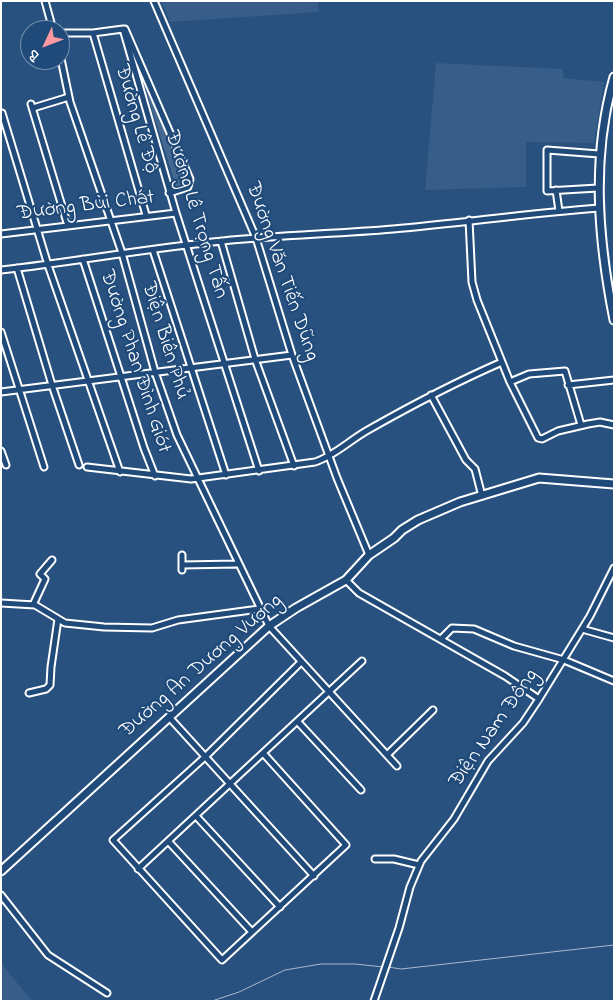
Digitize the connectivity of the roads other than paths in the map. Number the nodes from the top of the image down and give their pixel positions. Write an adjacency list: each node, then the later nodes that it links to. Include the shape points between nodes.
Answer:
1 (45, 1): 3 (street)
2 (154, 1): 25 (street, Đường Văn Tiến Dũng)
3 (50, 20)
4 (123, 29): 6 (street); 14 (street, Đường Lê Trọng Tấn); 14 (street, via 129,34 190,178 188,187)
5 (70, 33): 6 (street)
6 (93, 33): 18 (street, Đường Lê Độ)
7 (63, 70): 9 (street, Điện Biên Phủ)
8 (614, 77): 11 (main road, via 603,119)
9 (69, 97): 19 (street, Điện Biên Phủ); 21 (street, via 32,106)
10 (2, 113): 23 (street)
11 (599, 154): 12 (main road); 13 (street, via 547,150 548,191)
12 (598, 188): 13 (street); 15 (main road)
13 (556, 190): 16 (street)
14 (169, 193): 17 (street, Đường Lê Trọng Tấn)
15 (600, 208): 16 (street); 34 (main road)
16 (558, 211): 20 (street)
17 (176, 213): 18 (street, Đường Bùi Chát); 27 (street, Đường Lê Trọng Tấn)
18 (146, 215): 19 (street, Đường Bùi Chát)
19 (109, 220): 21 (street, Đường Bùi Chát); 29 (street, Điện Biên Phủ)
20 (469, 220): 25 (street, via 393,229); 38 (street, via 472,282)
21 (68, 226): 23 (street, Đường Bùi Chát)
22 (1, 227): 24 (street)
23 (38, 229): 24 (street, Đường Bùi Chát); 31 (street)
24 (2, 234)
25 (256, 238): 26 (street); 36 (street, Đường Văn Tiến Dũng)
26 (221, 241): 27 (street); 37 (street)
27 (186, 246): 28 (street); 39 (street, Đường Lê Trọng Tấn)
28 (153, 250): 29 (street); 40 (street)
29 (122, 253): 30 (street); 41 (street, Điện Biên Phủ)
30 (83, 259): 31 (street); 42 (street, Đường Phan Đình Giót)
31 (48, 265): 32 (street); 44 (street)
32 (17, 268): 33 (street); 46 (street)
33 (1, 270)
34 (614, 320)
35 (1, 332): 48 (street)
36 (292, 355): 37 (street); 54 (street, Đường Văn Tiến Dũng)
37 (255, 360): 39 (street); 57 (street)
38 (502, 362): 45 (street); 50 (street)
39 (224, 363): 40 (street); 60 (street, Đường Lê Trọng Tấn)
40 (192, 368): 41 (street); 62 (street)
41 (154, 372): 42 (street); 64 (street, Điện Biên Phủ, via 176,435)
42 (122, 376): 44 (street); 63 (street, Đường Phan Đình Giót)
43 (614, 380): 47 (street)
44 (89, 381): 46 (street); 61 (street)
45 (510, 382): 47 (street, via 529,374 562,370 566,372); 52 (street, via 539,439)
46 (52, 385): 48 (street); 56 (street)
47 (568, 385): 52 (street)
48 (20, 389): 49 (street); 58 (street)
49 (1, 392)
50 (431, 395): 54 (street, via 347,442); 66 (street, via 466,460 475,469)
51 (614, 425): 52 (street, via 600,422)
52 (581, 426)
53 (1, 451): 55 (street)
54 (329, 456): 57 (street); 68 (street, Đường Văn Tiến Dũng)
55 (6, 465)
56 (79, 465)
57 (294, 466): 60 (street)
58 (44, 467)
59 (88, 467): 61 (street)
60 (259, 471): 62 (street)
61 (120, 472): 63 (street)
62 (226, 475): 64 (street)
63 (155, 476): 64 (street)
64 (198, 479): 70 (street, Điện Biên Phủ)
65 (614, 484): 66 (main road, Đường An Dương Vương, via 539,478)
66 (482, 496): 68 (main road, Đường An Dương Vương, via 418,520)
67 (182, 555): 70 (street, via 182,567)
68 (369, 556): 72 (main road, Đường An Dương Vương)
69 (52, 560): 74 (street, via 40,574 45,579)
70 (238, 564): 75 (street, Điện Biên Phủ)
71 (613, 569): 78 (street, Điện Nam Đông)
72 (346, 580): 77 (main road, Đường An Dương Vương); 79 (street, via 359,593)
73 (1, 602): 74 (street)
74 (33, 605): 76 (street)
75 (259, 609): 76 (street, via 178,620 152,628 65,623); 77 (street, Điện Biên Phủ)
76 (58, 619): 86 (street, via 50,685)
77 (269, 626): 83 (street, Điện Biên Phủ); 89 (main road, Đường An Dương Vương)
78 (582, 629): 80 (street); 81 (street, Điện Nam Đông)
79 (441, 638): 81 (street, via 452,628 474,629 514,646); 87 (street)
80 (614, 638)
81 (564, 660): 84 (street); 87 (street, Điện Nam Đông)
82 (362, 661): 85 (street)
83 (301, 662): 85 (street, Điện Biên Phủ); 93 (street)
84 (614, 680)
85 (329, 692): 90 (street); 92 (street, Điện Biên Phủ)
86 (29, 693)
87 (538, 699): 100 (street, Điện Nam Đông, via 523,723 488,761 454,819)
88 (433, 710): 92 (street)
89 (169, 717): 93 (street); 102 (main road, Đường An Dương Vương)
90 (298, 722): 91 (street); 96 (street)
91 (263, 753): 95 (street); 103 (street, via 345,842 345,847)
92 (386, 755): 94 (street, Điện Biên Phủ)
93 (205, 756): 95 (street); 101 (street, via 114,840)
94 (397, 766)
95 (230, 784): 97 (street); 103 (street)
96 (361, 790)
97 (196, 816): 98 (street); 105 (street)
98 (169, 842): 101 (street); 106 (street)
99 (375, 859): 100 (street, via 394,859)
100 (419, 865): 108 (street, Điện Nam Đông)
101 (138, 869): 106 (street, via 220,960)
102 (1, 871)
103 (314, 876): 105 (street)
104 (1, 895): 107 (street, via 48,954)
105 (280, 908): 106 (street)
106 (252, 932)
107 (107, 993)
108 (374, 1001)

